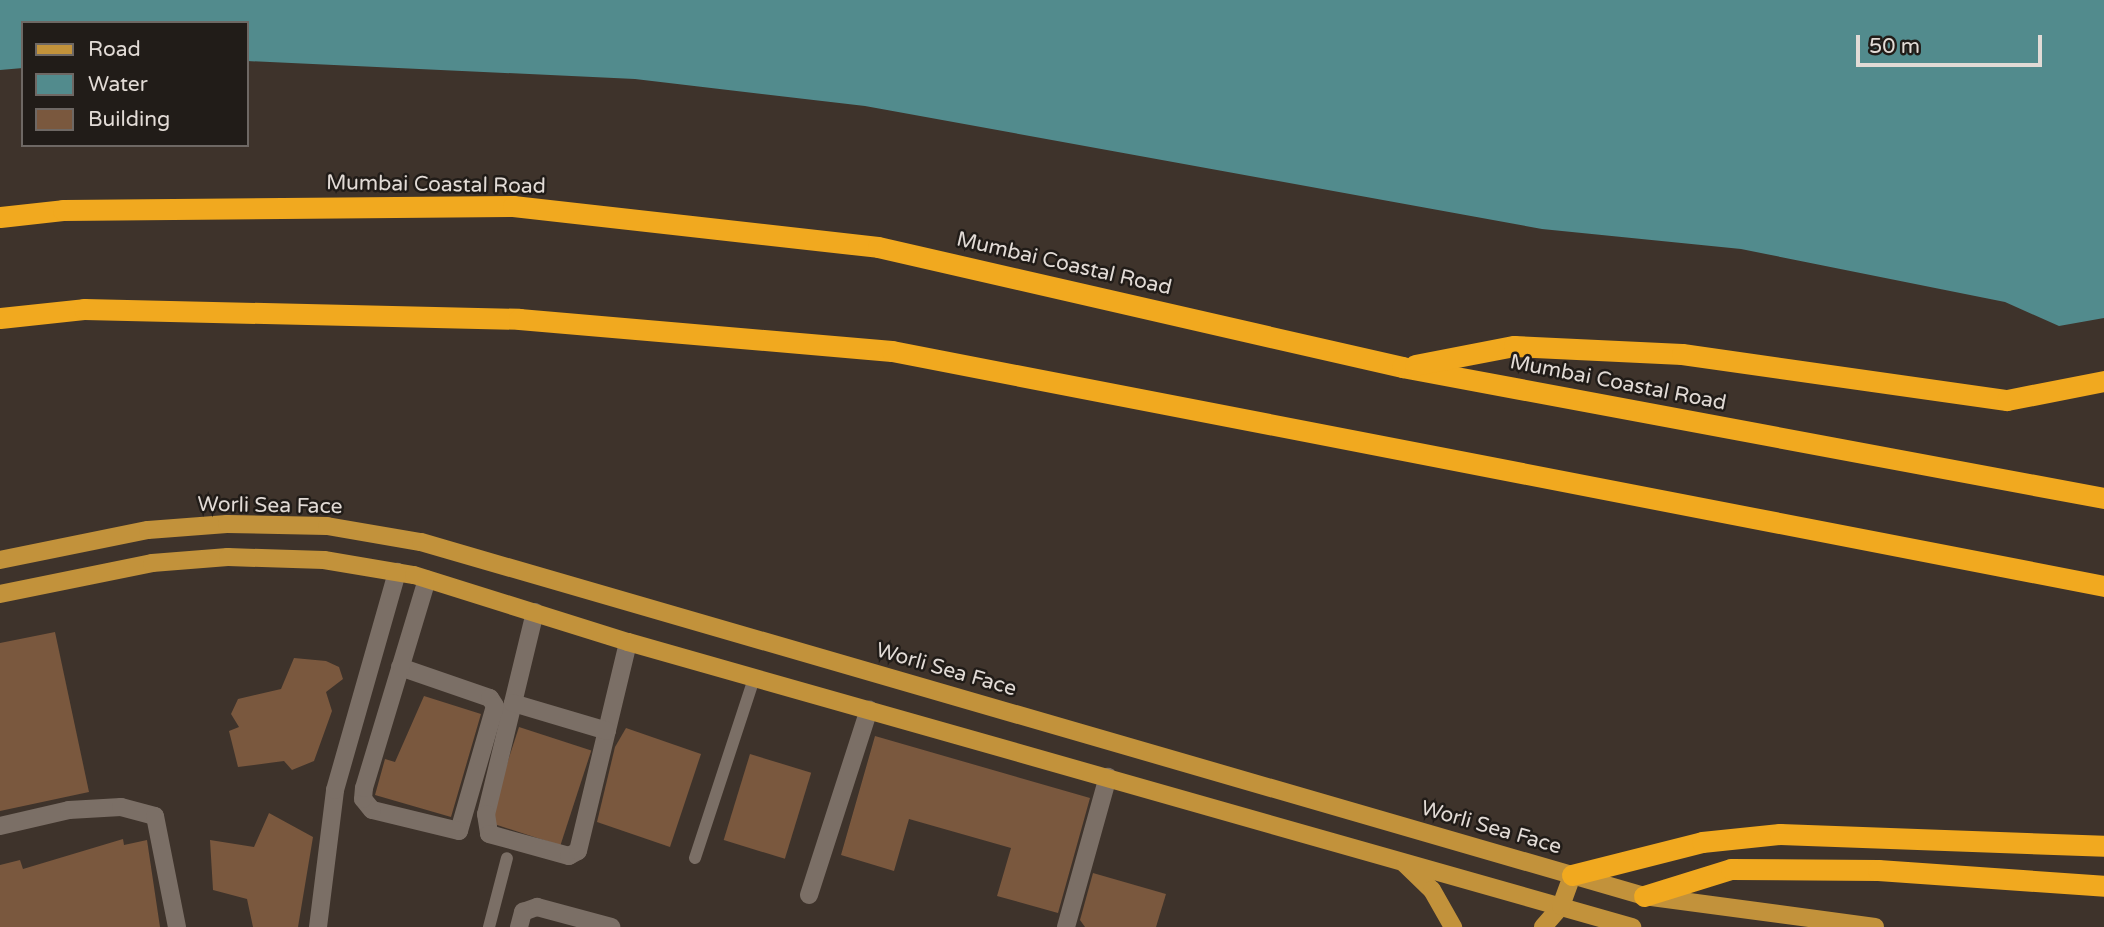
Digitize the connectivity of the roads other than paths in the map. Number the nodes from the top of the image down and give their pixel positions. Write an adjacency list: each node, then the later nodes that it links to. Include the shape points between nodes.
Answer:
1 (0, 217): 3 (highway, Mumbai Coastal Road, via 64,210 513,206 878,247)
2 (0, 318): 9 (highway, via 84,309 519,319 892,351)
3 (1402, 367): 4 (highway, via 1514,346 1682,354 2007,400); 5 (highway, Mumbai Coastal Road)
4 (2104, 381)
5 (2104, 498)
6 (0, 560): 24 (main road, Worli Sea Face, via 148,530 227,524 327,526 421,542)
7 (397, 572): 8 (main road); 10 (main road, via 324,560 228,557 152,563); 32 (street, via 335,790)
8 (427, 579): 11 (main road); 13 (street)
9 (2104, 586)
10 (0, 594)
11 (535, 612): 12 (main road); 15 (street)
12 (628, 642): 14 (main road); 17 (street)
13 (400, 667): 13 (street, via 363,799 372,810 459,831 497,718 495,706 490,698)
14 (755, 676): 16 (main road); 22 (lane)
15 (513, 703): 17 (street); 17 (street, via 486,814 489,834 574,855)
16 (869, 709): 18 (main road); 27 (street)
17 (607, 731)
18 (1108, 777): 23 (main road); 36 (street)
19 (0, 827): 31 (street, via 69,810 121,807 155,816)
20 (2104, 846): 24 (highway, via 1780,834 1702,842)
21 (507, 858): 33 (lane)
22 (695, 858)
23 (1402, 861): 29 (main road); 37 (main road, via 1432,890)
24 (1572, 875): 25 (main road, Worli Sea Face); 29 (main road)
25 (1607, 885): 28 (main road, Worli Sea Face); 30 (main road)
26 (2104, 886): 28 (highway, via 1878,870 1731,869)
27 (809, 895)
28 (1644, 895): 40 (main road, Worli Sea Face)
29 (1561, 906): 30 (main road); 38 (main road)
30 (1594, 922): 39 (main road)
31 (177, 927)
32 (318, 927)
33 (489, 927)
34 (519, 927): 35 (street, via 523,912 537,906)
35 (611, 927)
36 (1066, 927)
37 (1453, 927)
38 (1543, 927)
39 (1632, 927)
40 (1875, 927)

